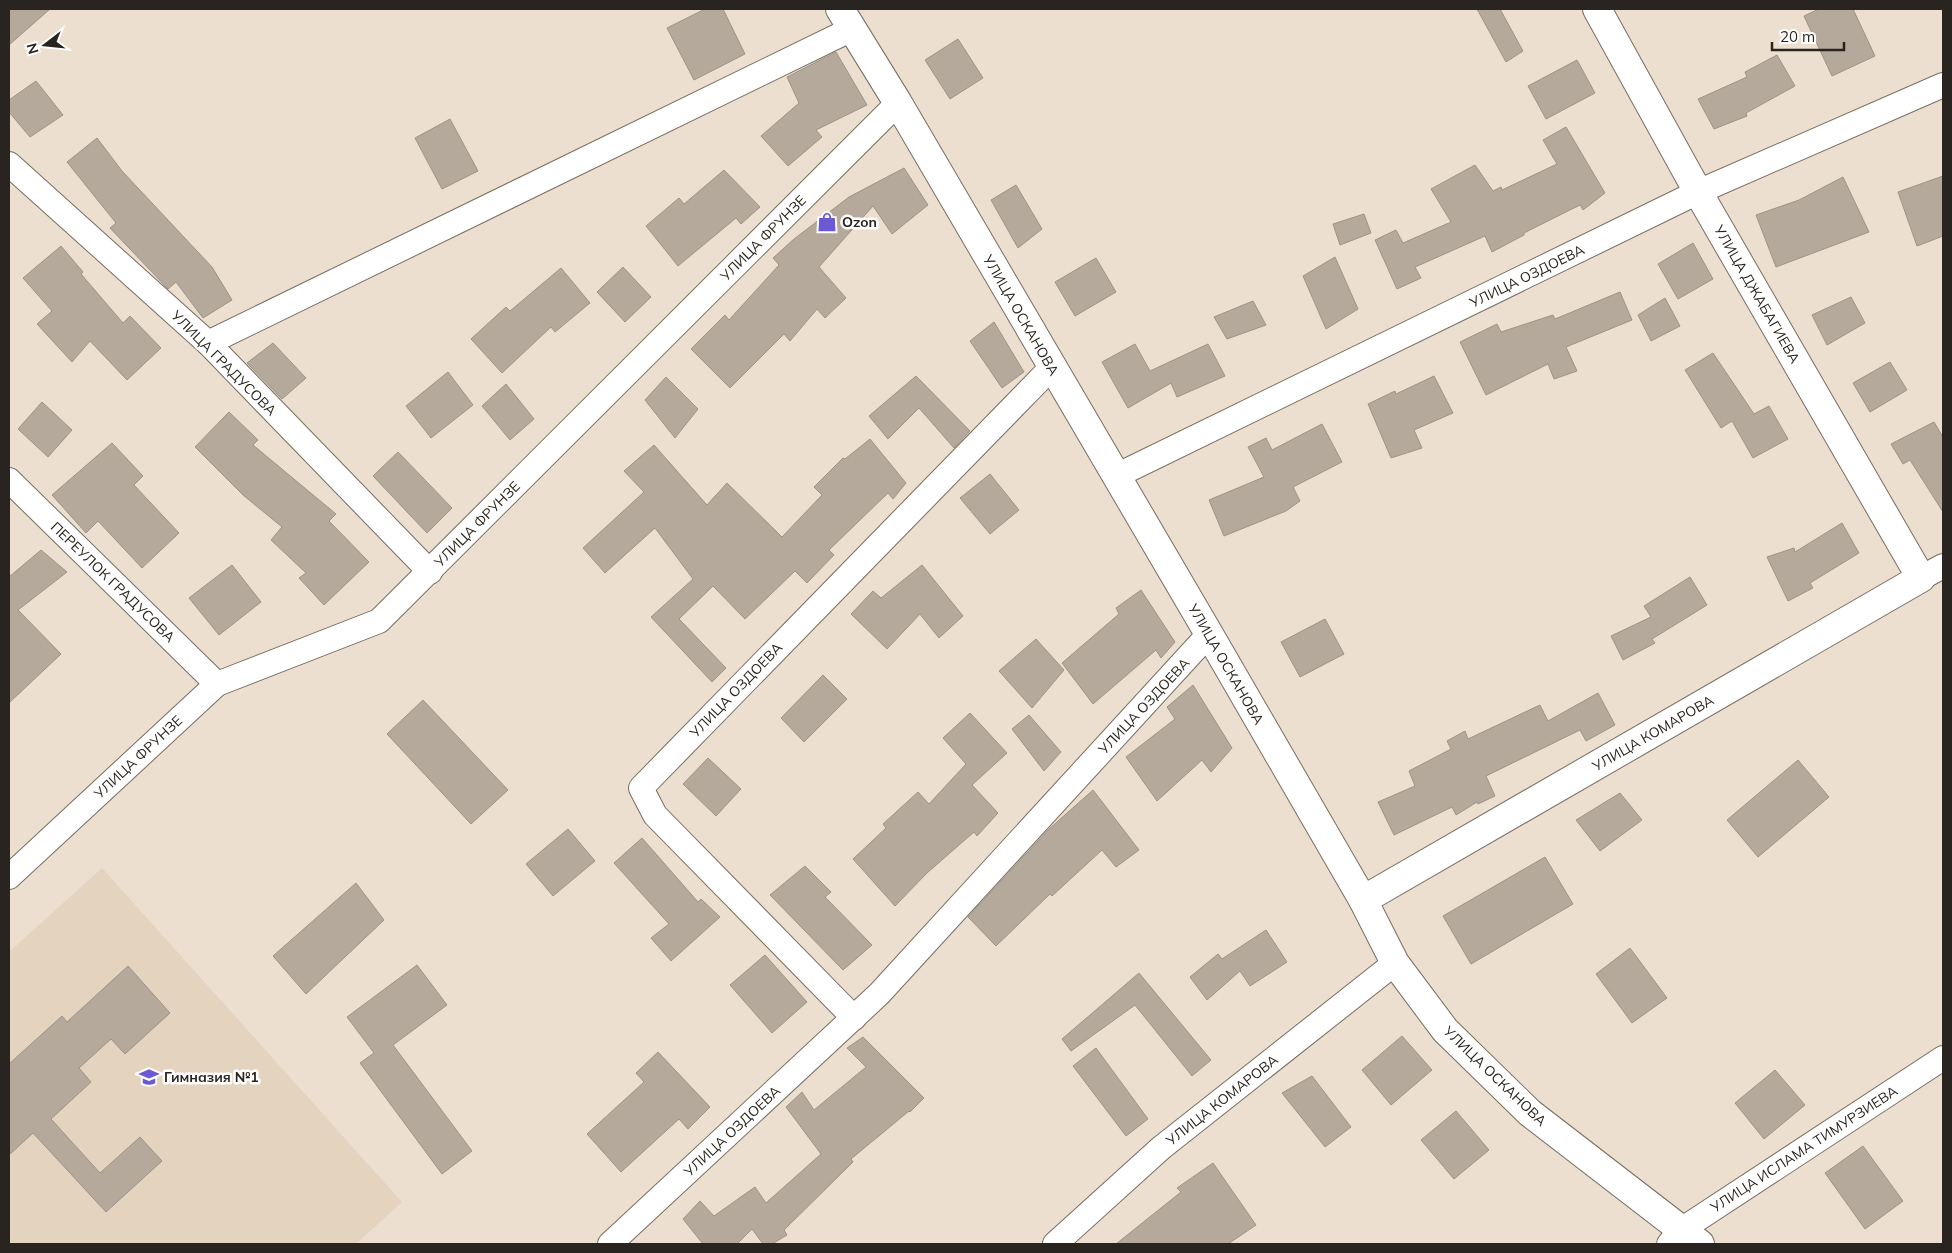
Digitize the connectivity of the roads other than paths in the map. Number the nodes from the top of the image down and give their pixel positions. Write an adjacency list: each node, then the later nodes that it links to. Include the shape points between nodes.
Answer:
1 (1598, 9): 6 (main road, УЛИЦА ДЖАБАГИЕВА)
2 (846, 19): 4 (main road, УЛИЦА ОСКАНОВА); 7 (street)
3 (1943, 85): 6 (street, УЛИЦА ОЗДОЕВА)
4 (898, 103): 8 (main road, УЛИЦА ОСКАНОВА); 11 (street, УЛИЦА ФРУНЗЕ)
5 (9, 164): 7 (street, УЛИЦА ГРАДУСОВА)
6 (1698, 192): 9 (street, УЛИЦА ОЗДОЕВА); 12 (main road, УЛИЦА ДЖАБАГИЕВА)
7 (208, 343): 11 (street, УЛИЦА ГРАДУСОВА)
8 (1052, 367): 9 (main road, УЛИЦА ОСКАНОВА); 18 (street, УЛИЦА ОЗДОЕВА, via 641,788 655,815)
9 (1116, 476): 13 (main road, УЛИЦА ОСКАНОВА)
10 (9, 480): 14 (street, ПЕРЕУЛОК ГРАДУСОВА)
11 (430, 572): 14 (street, УЛИЦА ФРУНЗЕ, via 379,621)
12 (1932, 572): 16 (main road, УЛИЦА КОМАРОВА)
13 (1209, 634): 16 (main road, УЛИЦА ОСКАНОВА); 18 (street, УЛИЦА ОЗДОЕВА)
14 (217, 684): 15 (street, УЛИЦА ФРУНЗЕ)
15 (9, 877)
16 (1362, 900): 17 (main road, УЛИЦА ОСКАНОВА)
17 (1395, 963): 20 (main road, УЛИЦА ОСКАНОВА, via 1445,1030 1530,1113); 22 (street, УЛИЦА КОМАРОВА, via 1161,1148)
18 (854, 1018): 21 (street, УЛИЦА ОЗДОЕВА)
19 (1943, 1058): 20 (street, УЛИЦА ИСЛАМА ТИМУРЗИЕВА)
20 (1683, 1239)
21 (610, 1244)
22 (1055, 1244)

